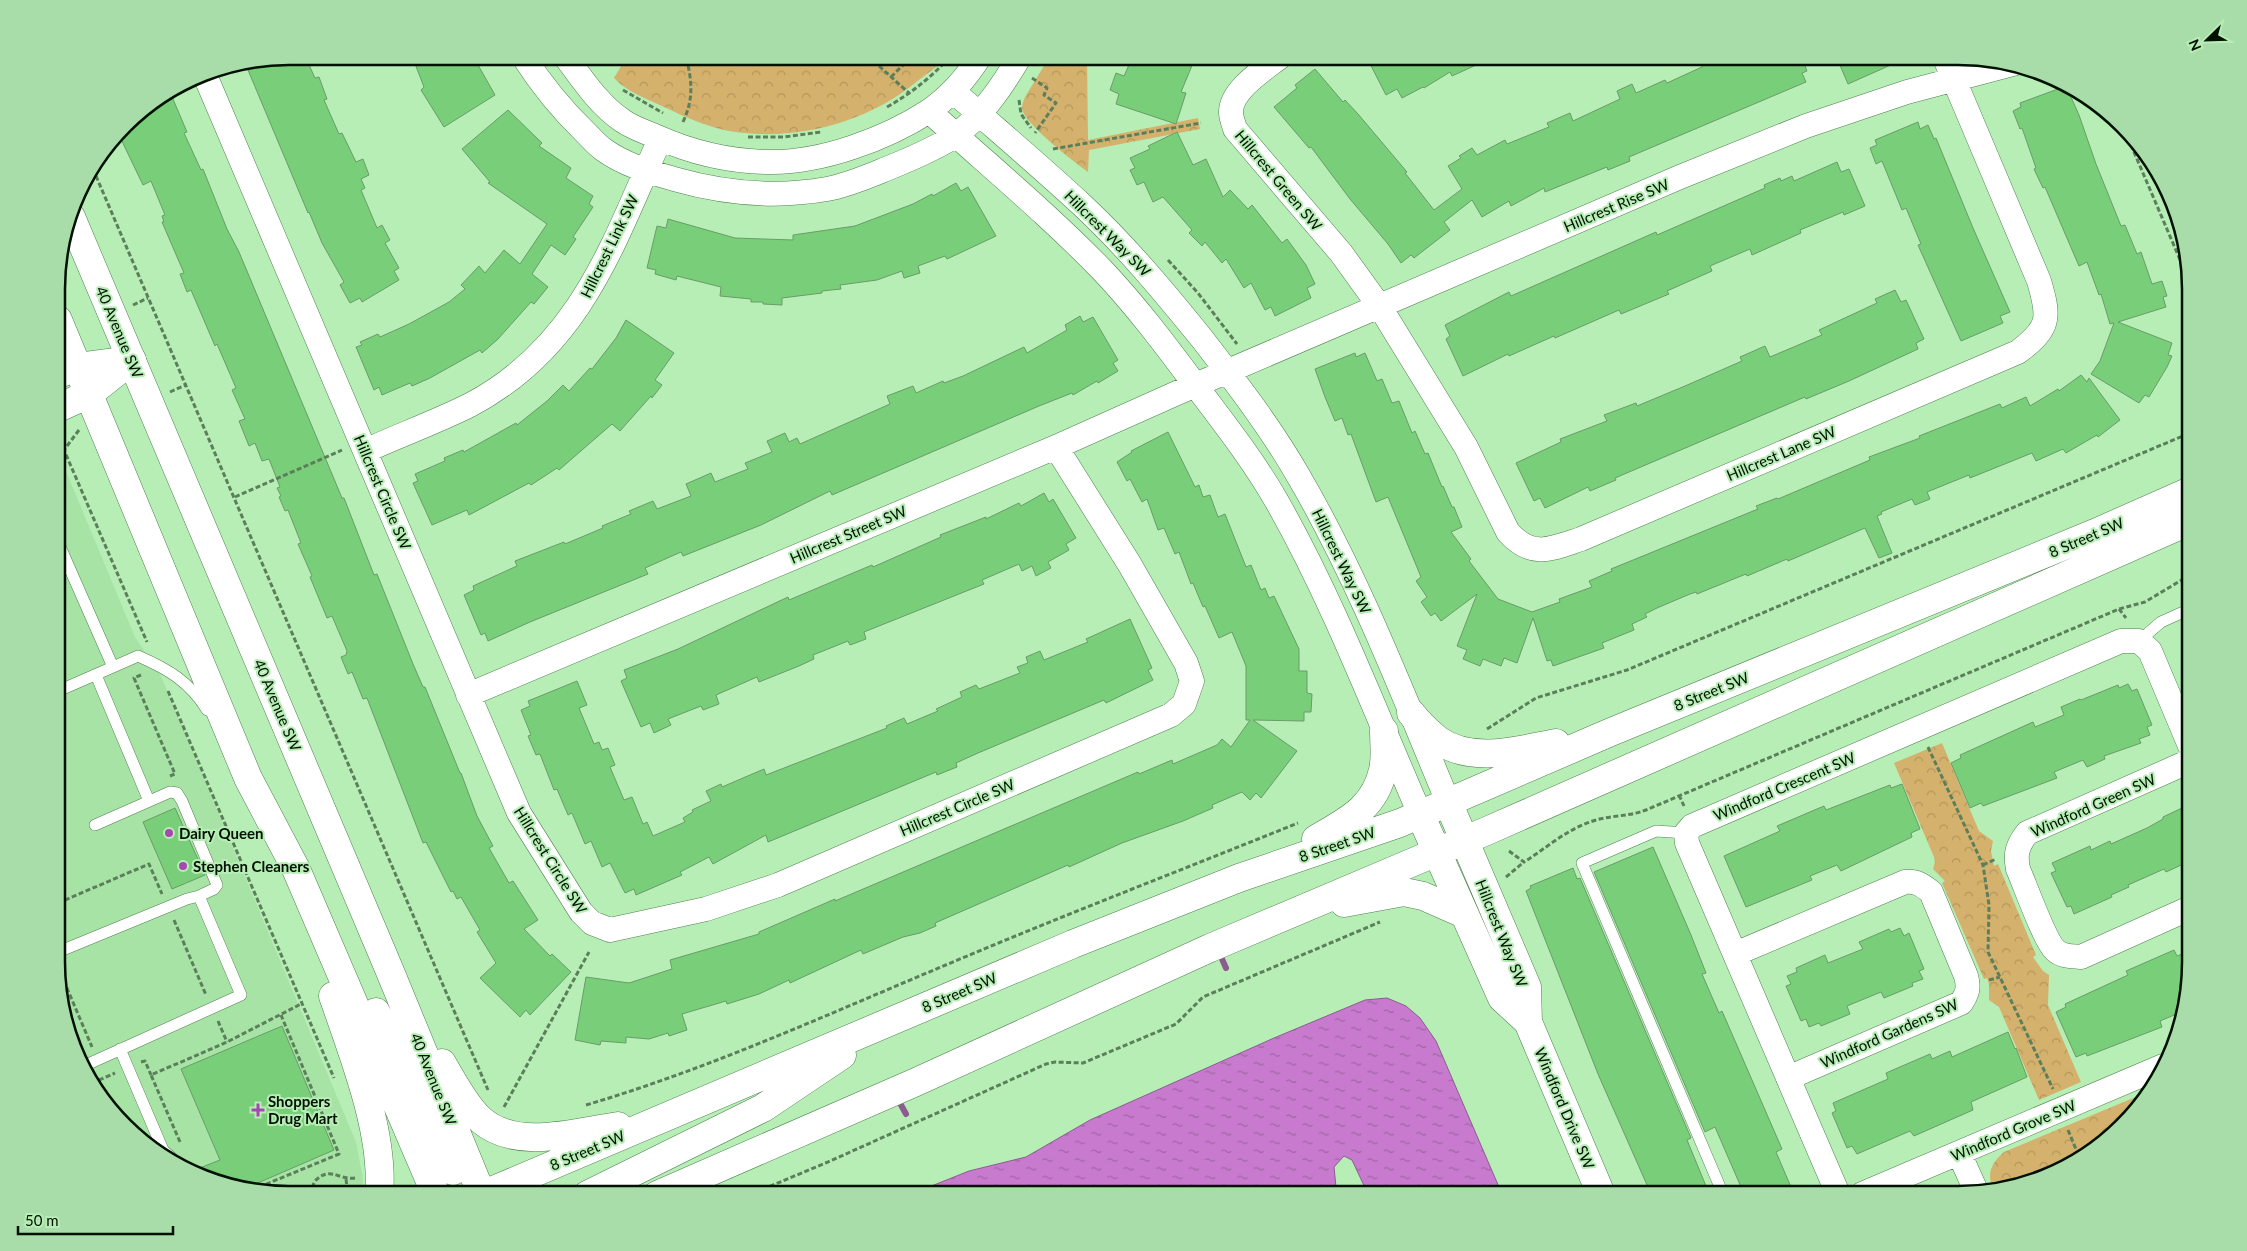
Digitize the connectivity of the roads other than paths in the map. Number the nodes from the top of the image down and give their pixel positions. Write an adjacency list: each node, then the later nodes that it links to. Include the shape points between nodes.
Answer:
1 (529, 65): 15 (street, via 561,109 603,150)
2 (572, 65): 14 (street, via 594,95 623,121)
3 (973, 65): 10 (street)
4 (1026, 65): 12 (street)
5 (1269, 65): 17 (street, Hillcrest Green SW, via 1246,83 1234,100 1231,112 1235,128 1322,230)
6 (1948, 65): 8 (street)
7 (1997, 68): 8 (street, Hillcrest Rise SW)
8 (1955, 80): 17 (street, Hillcrest Rise SW, via 1907,92 1797,130); 17 (street, Hillcrest Lane SW, via 2039,281 2047,308 2044,324 2035,340 2018,352 1581,539 1552,549 1531,549 1518,543 1508,532 1466,447)
9 (207, 81): 26 (street, Hillcrest Circle SW)
10 (953, 91): 11 (street); 12 (street, Hillcrest Way SW)
11 (922, 106): 13 (street, Hillcrest Way SW); 14 (street, via 898,128 847,150 808,158 772,162 711,155)
12 (980, 114): 13 (street); 21 (street, Hillcrest Way SW, via 1083,206 1124,248)
13 (955, 135): 15 (street, via 906,161 864,178 828,189 796,193 723,190); 22 (street, Hillcrest Way SW, via 1102,270 1144,317)
14 (660, 138): 15 (street, Hillcrest Link SW)
15 (646, 171): 26 (street, Hillcrest Link SW, via 592,288 565,326 533,361 470,404)
16 (75, 225): 19 (main road, 40 Avenue SW)
17 (1380, 307): 21 (street, Hillcrest Rise SW)
18 (65, 355): 20 (main road)
19 (132, 360): 20 (main road); 23 (main road); 57 (main road, 40 Avenue SW)
20 (68, 370): 23 (main road)
21 (1228, 371): 22 (street, Hillcrest Street SW); 36 (street, Hillcrest Way SW, via 1299,476 1355,583)
22 (1195, 385): 25 (street, Hillcrest Street SW); 38 (street, Hillcrest Way SW, via 1276,500 1332,611)
23 (89, 394): 24 (main road); 41 (main road)
24 (65, 405)
25 (1056, 447): 35 (street, Hillcrest Street SW); 35 (street, Hillcrest Circle SW, via 1130,565 1186,663 1192,681 1184,704 1171,715 778,885 706,909 628,928 610,930 592,923 568,894 519,812)
26 (355, 450): 35 (street, Hillcrest Circle SW)
27 (2182, 495): 39 (main road, 8 Street SW)
28 (2182, 525): 47 (main road, 8 Street SW)
29 (65, 558): 32 (lane)
30 (2182, 613): 31 (lane, via 2161,622)
31 (2139, 641): 37 (street, via 2150,652); 46 (street, Windford Crescent SW, via 2121,641 1692,826)
32 (112, 667): 33 (lane); 41 (lane, via 138,656 185,681 201,699)
33 (96, 675): 34 (lane); 42 (lane)
34 (65, 688)
35 (468, 695)
36 (1411, 713): 39 (main road, via 1440,741 1469,752 1515,751); 43 (street, Hillcrest Way SW)
37 (2182, 727)
38 (1384, 731): 44 (street, Hillcrest Way SW); 50 (main road, via 1384,769 1375,793 1364,809 1305,845)
39 (1611, 732): 43 (main road, 8 Street SW)
40 (2182, 765): 52 (street, Windford Green SW, via 2027,833 2020,842 2016,858 2018,870 2048,939 2055,950 2066,956 2081,957)
41 (248, 778): 49 (main road); 67 (main road, via 316,947 372,1116 380,1176)
42 (149, 801): 45 (lane); 51 (lane, via 170,792 177,793 182,802 217,885)
43 (1448, 802): 44 (main road, 8 Street SW); 47 (main road, Hillcrest Way SW)
44 (1420, 814): 48 (main road, Hillcrest Way SW); 50 (main road, 8 Street SW)
45 (95, 825)
46 (1686, 833): 56 (street, via 1687,843); 75 (lane, via 1656,831 1582,863)
47 (1464, 840): 48 (main road, 8 Street SW); 59 (main road, Hillcrest Way SW, via 1527,987)
48 (1436, 852): 53 (main road, Hillcrest Way SW); 54 (main road, 8 Street SW)
49 (296, 868): 68 (main road); 69 (main road, via 359,976)
50 (1239, 878): 58 (main road, 8 Street SW)
51 (199, 896): 55 (lane); 60 (lane, via 241,995)
52 (2182, 912)
53 (1464, 914): 54 (main road, via 1423,896 1404,892); 59 (main road, Hillcrest Way SW, via 1502,998)
54 (1281, 917): 73 (main road, 8 Street SW)
55 (65, 949)
56 (1735, 954): 63 (street); 63 (street, Windford Gardens SW, via 1905,882 1922,884 1934,901 1966,976 1967,995 1961,1003)
57 (389, 969): 64 (main road, via 456,1088 480,1120 508,1136 547,1137); 70 (main road, 40 Avenue SW)
58 (895, 1019): 64 (main road, 8 Street SW); 72 (main road, via 763,1108)
59 (1528, 1022): 74 (main road, Windford Drive SW)
60 (120, 1049): 61 (lane); 65 (lane)
61 (89, 1063)
62 (2154, 1070): 66 (street, Windford Grove SW)
63 (1788, 1078): 76 (street)
64 (659, 1119): 71 (main road, 8 Street SW)
65 (158, 1143)
66 (1960, 1153): 77 (street, Windford Grove SW); 78 (street)
67 (369, 1186)
68 (432, 1186)
69 (460, 1186)
70 (478, 1186)
71 (503, 1186)
72 (605, 1186)
73 (678, 1186)
74 (1598, 1186)
75 (1720, 1186)
76 (1835, 1186)
77 (1881, 1186)
78 (1973, 1186)

